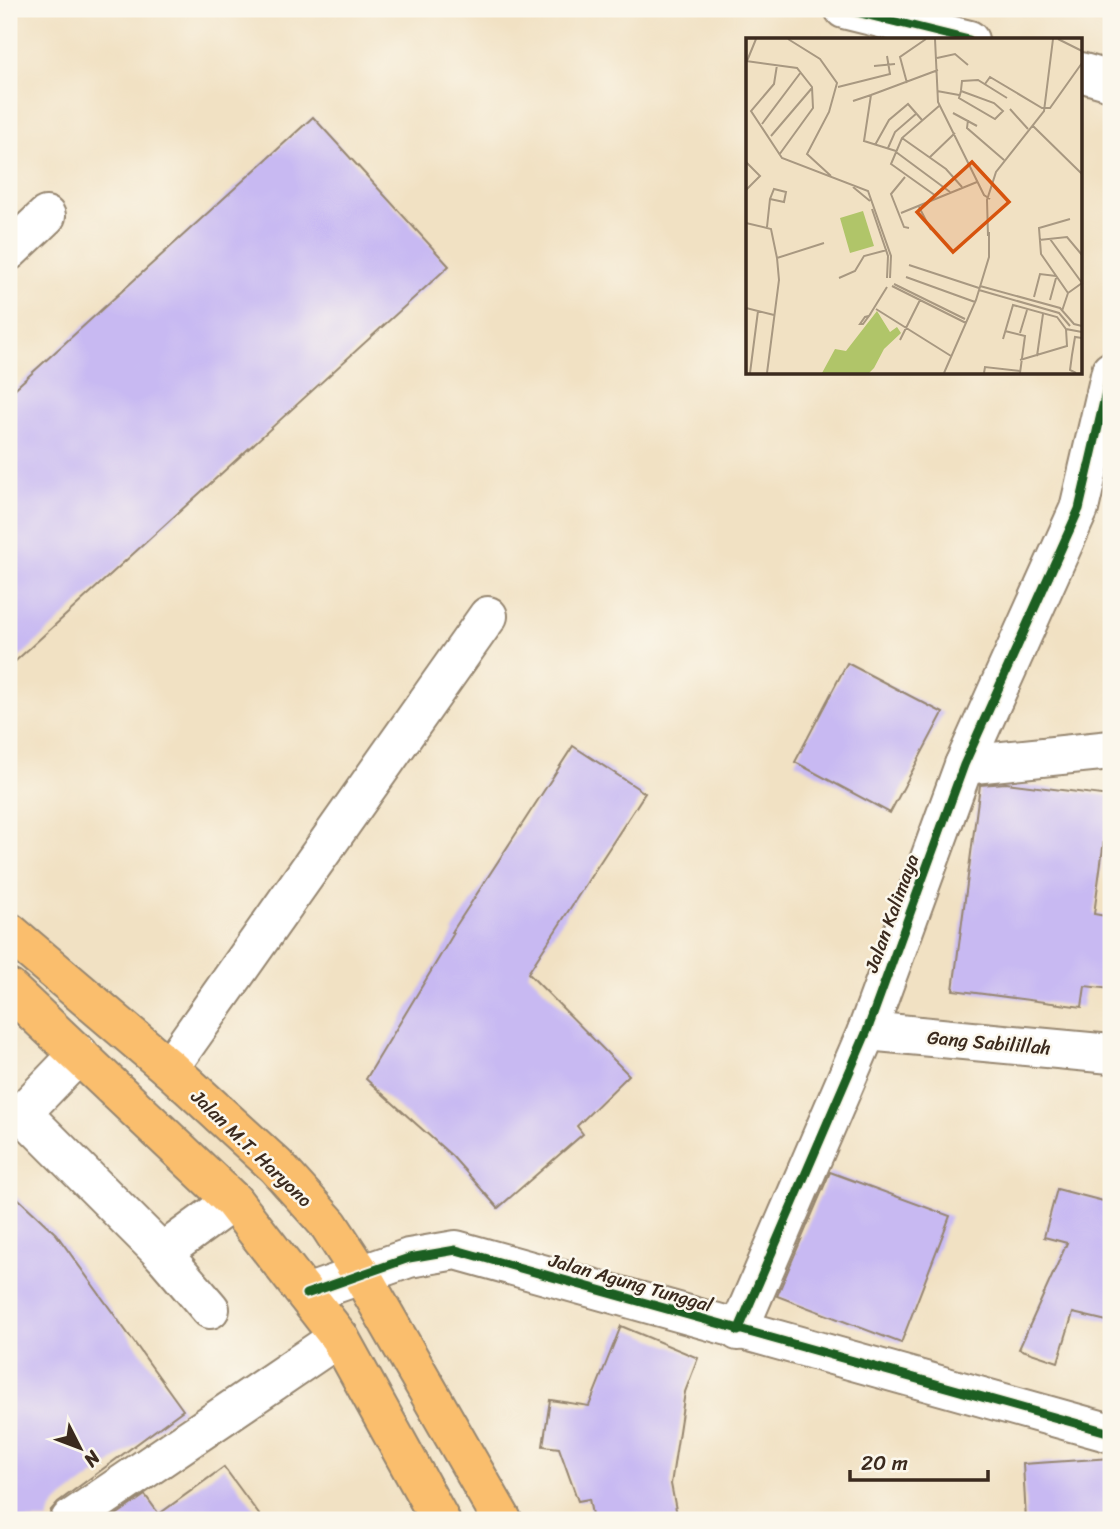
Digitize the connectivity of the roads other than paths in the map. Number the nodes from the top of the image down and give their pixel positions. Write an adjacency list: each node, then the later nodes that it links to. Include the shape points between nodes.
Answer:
1 (844, 9): 2 (street)
2 (961, 38)
3 (1082, 73): 4 (street)
4 (1111, 81)
5 (46, 216): 6 (street)
6 (9, 251)
7 (1111, 371): 8 (street, Jalan Kalimaya)
8 (1095, 504): 11 (street, Jalan Kalimaya)
9 (488, 616): 17 (street)
10 (1111, 750): 11 (street)
11 (964, 765): 14 (street, Jalan Kalimaya)
12 (9, 932): 17 (main road, Jalan M.T. Haryono)
13 (9, 989): 15 (main road)
14 (867, 1031): 16 (street, Gang Sabilillah); 23 (street, Jalan Kalimaya)
15 (79, 1054): 18 (main road); 19 (street, via 22,1113)
16 (1111, 1054)
17 (169, 1068): 20 (main road, Jalan M.T. Haryono, via 276,1166 329,1225)
18 (233, 1201): 19 (street); 21 (main road)
19 (162, 1253): 22 (street)
20 (361, 1274): 21 (street, Jalan Agung Tunggal); 23 (street, Jalan Agung Tunggal, via 426,1253 456,1250); 28 (main road, Jalan M.T. Haryono)
21 (306, 1294): 24 (main road)
22 (210, 1309)
23 (738, 1331): 25 (street, Jalan Agung Tunggal)
24 (339, 1337): 26 (street); 27 (main road)
25 (1111, 1433)
26 (70, 1520)
27 (440, 1520)
28 (502, 1520)

